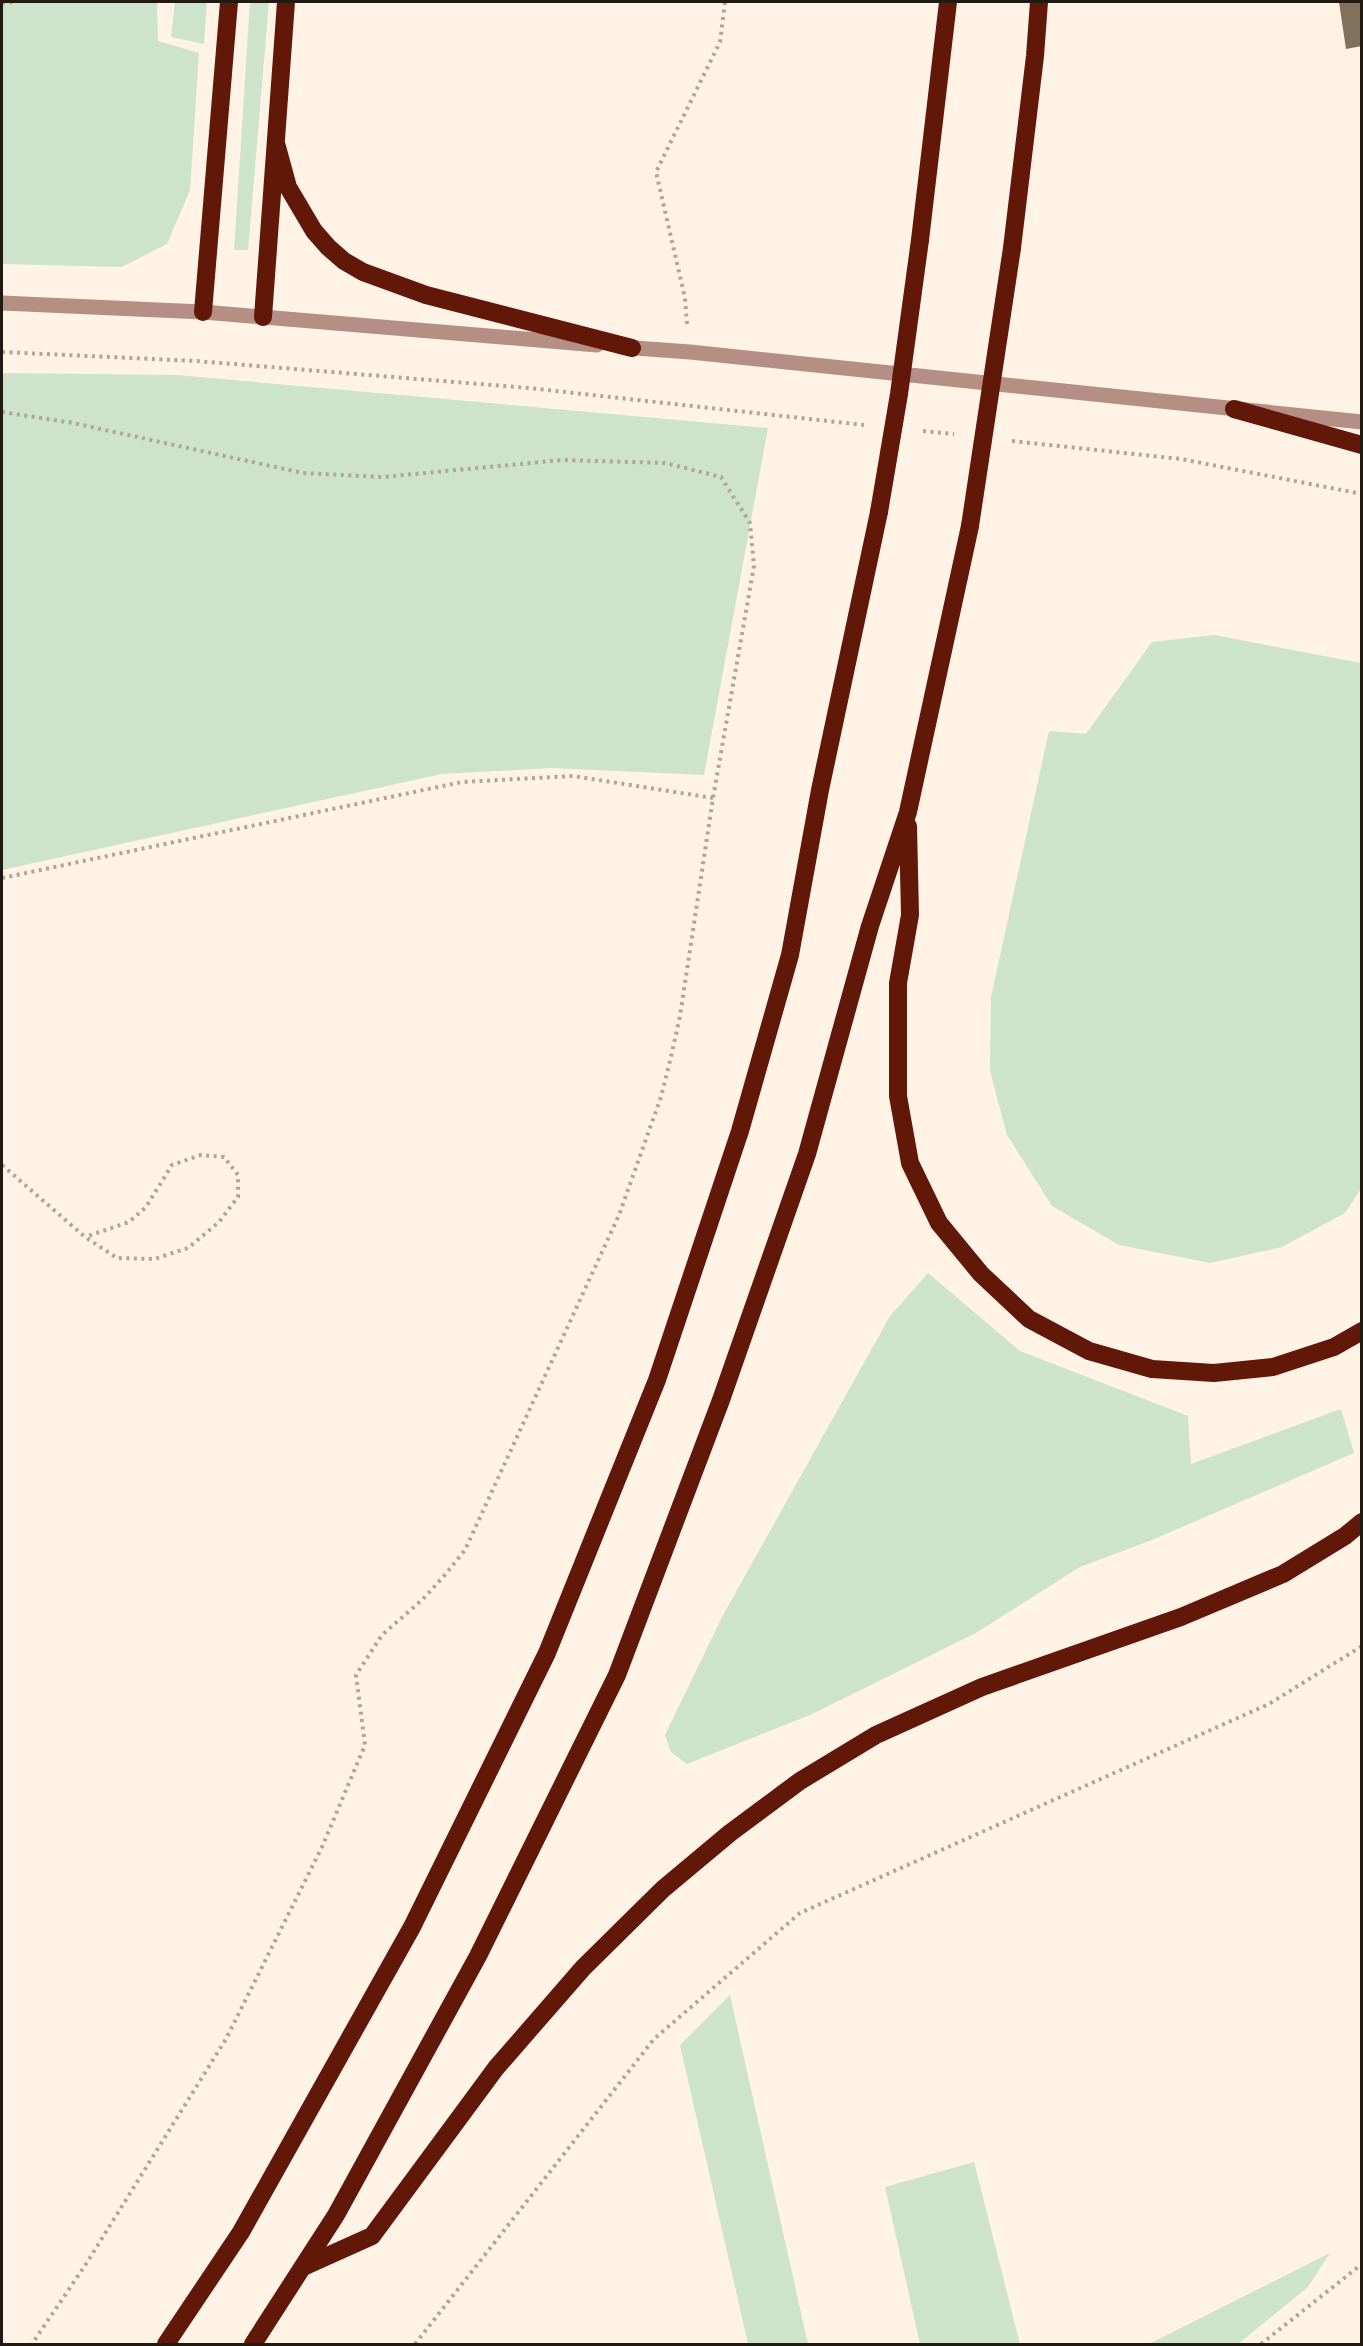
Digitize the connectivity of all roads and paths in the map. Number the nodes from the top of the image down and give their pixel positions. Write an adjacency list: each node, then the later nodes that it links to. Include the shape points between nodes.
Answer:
1 (16, 2): 7 (path)
2 (229, 2): 10 (highway)
3 (286, 2): 8 (highway)
4 (725, 2): 14 (path, via 720,42 656,172 685,298)
5 (948, 2): 35 (highway, bridge, via 899,394 790,955 740,1131 657,1380 547,1653 412,1927 241,2232)
6 (1039, 2): 25 (highway, bridge, via 1012,248 970,526)
7 (2, 3)
8 (276, 143): 11 (highway); 12 (highway, via 288,187 314,231 336,254 363,272 426,295)
9 (2, 303): 10 (street)
10 (202, 312): 11 (street)
11 (263, 317): 12 (street)
12 (632, 348): 14 (street)
13 (2, 352): 18 (path, via 196,362 517,387)
14 (690, 352): 15 (street)
15 (1234, 409): 17 (street); 22 (highway)
16 (2, 412): 24 (path, via 73,423 303,473 383,477 562,460 665,463 721,477 750,523 754,566)
17 (1362, 422)
18 (873, 426)
19 (920, 431): 20 (path)
20 (956, 435)
21 (1003, 440): 23 (path, via 1181,459)
22 (1362, 445)
23 (1362, 494)
24 (713, 798): 26 (path, via 573,776 462,782); 34 (path, via 671,1057 627,1192 595,1269 465,1550 422,1600 382,1635 356,1675 365,1745 322,1847 237,2018 164,2140)
25 (908, 812): 29 (highway, via 910,915 898,983 898,1096 910,1162 939,1223 981,1274 1029,1318 1089,1351 1152,1369 1214,1373 1273,1367 1334,1347); 33 (highway, via 870,926 807,1154 721,1400 617,1675 478,1956 336,2215)
26 (2, 878)
27 (2, 1165): 28 (path)
28 (85, 1237): 28 (path, via 117,1258 154,1259 188,1248 219,1222 238,1197 238,1175 224,1157 201,1155 172,1165 146,1207 129,1222)
29 (1362, 1331)
30 (1362, 1522): 33 (highway, via 1283,1574 1181,1617 982,1687 876,1735 800,1781 663,1889 583,1968 496,2068 372,2236)
31 (1362, 1646): 37 (path, via 1269,1704 800,1913 654,2039)
32 (1362, 2264): 38 (path)
33 (303, 2267): 36 (highway)
34 (32, 2344)
35 (166, 2344)
36 (253, 2344)
37 (415, 2344)
38 (1261, 2344)

